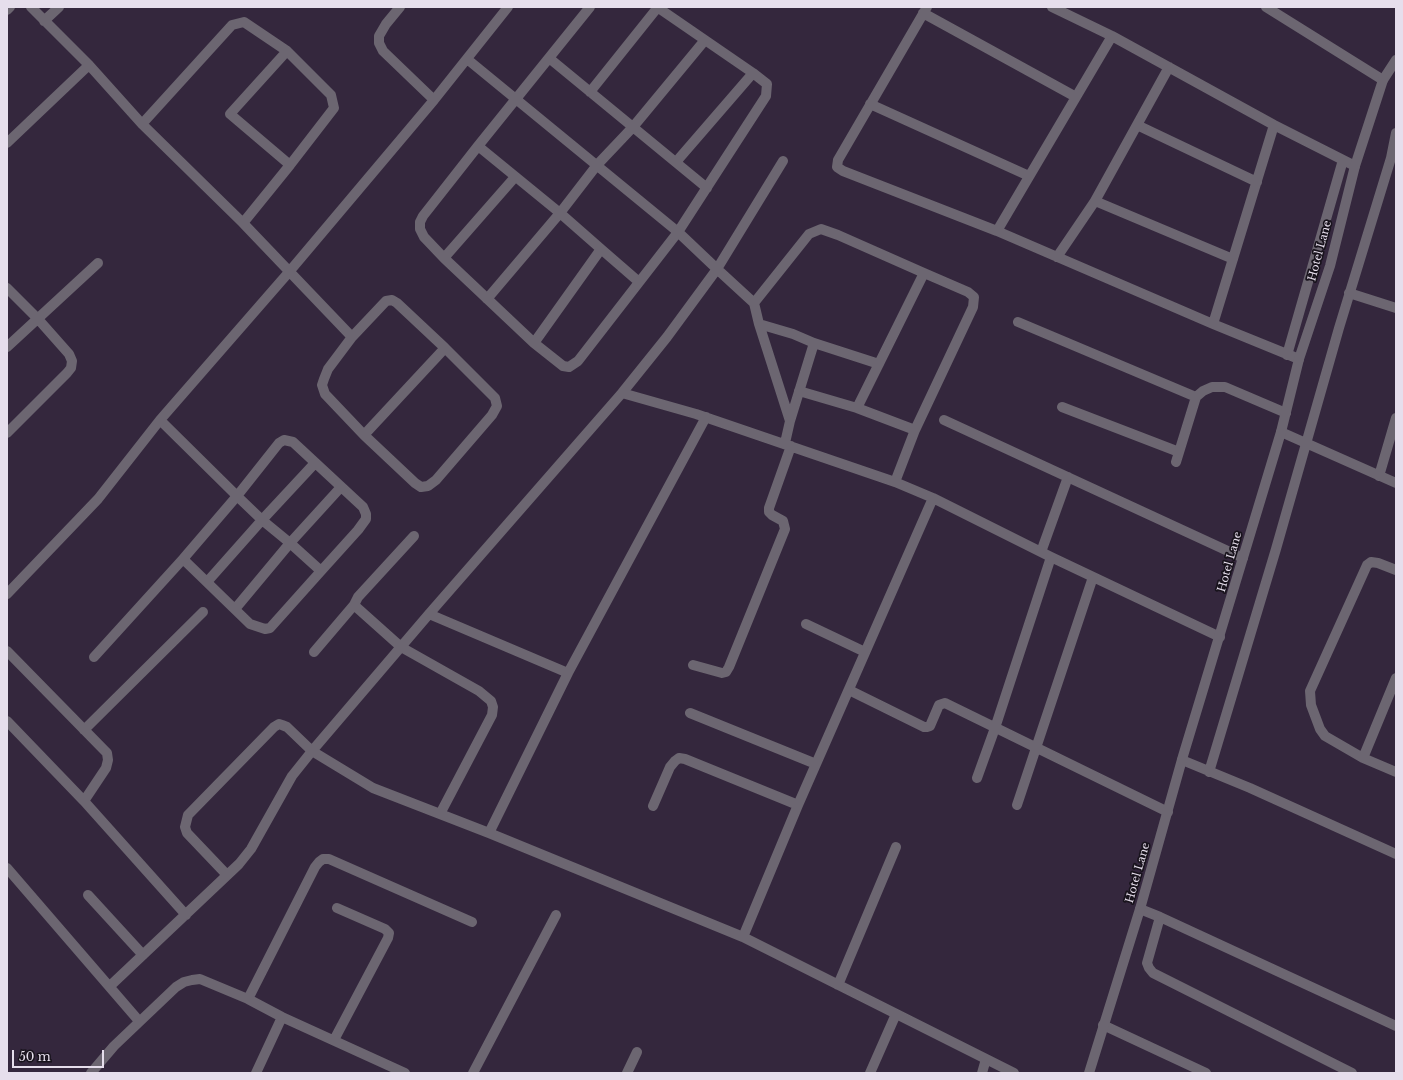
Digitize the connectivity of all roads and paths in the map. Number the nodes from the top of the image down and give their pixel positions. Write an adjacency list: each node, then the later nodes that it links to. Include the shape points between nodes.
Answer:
1 (10, 7): 10 (street)
2 (30, 7): 12 (street)
3 (59, 7): 12 (street)
4 (400, 7): 26 (street, via 379,36 379,43 383,51)
5 (508, 7): 16 (street)
6 (590, 7): 17 (street)
7 (658, 7): 14 (street); 23 (street)
8 (1052, 7): 13 (street)
9 (1266, 7): 22 (street)
10 (7, 10)
11 (925, 10): 24 (street); 27 (street)
12 (44, 21): 19 (street)
13 (1112, 36): 20 (street); 24 (street)
14 (705, 40): 21 (street); 31 (street)
15 (287, 51): 28 (street, via 244,22 232,25); 38 (street, via 331,95 334,108); 38 (street, via 230,114)
16 (467, 58): 25 (street); 26 (street)
17 (549, 58): 23 (street); 25 (street)
18 (1396, 60): 22 (street, Hotel Lane)
19 (89, 65): 28 (street); 33 (street)
20 (1169, 67): 29 (street); 30 (street)
21 (753, 73): 37 (street); 44 (street, via 767,84 766,96)
22 (1383, 80): 40 (street, Hotel Lane)
23 (590, 92): 31 (street)
24 (1076, 96): 41 (street)
25 (516, 98): 34 (street); 39 (street)
26 (434, 100): 56 (street)
27 (870, 104): 41 (street); 48 (street, via 838,160 837,167)
28 (142, 124): 47 (street)
29 (1137, 125): 43 (street); 45 (street)
30 (1274, 125): 35 (street); 43 (street)
31 (633, 127): 37 (street); 39 (street)
32 (1396, 133): 60 (street, via 1391,158)
33 (7, 143)
34 (478, 146): 42 (street); 52 (street, via 420,222 424,237)
35 (1343, 160): 40 (street); 73 (street)
36 (783, 161): 55 (street)
37 (676, 162): 44 (street)
38 (290, 165): 47 (street)
39 (597, 165): 46 (street); 49 (street)
40 (1355, 166): 74 (street, Hotel Lane, via 1330,266)
41 (1029, 176): 48 (street)
42 (515, 177): 46 (street); 52 (street)
43 (1257, 182): 53 (street)
44 (708, 188): 49 (street)
45 (1094, 201): 51 (street); 53 (street)
46 (560, 213): 50 (street); 61 (street)
47 (244, 223): 56 (street)
48 (997, 231): 51 (street)
49 (678, 232): 55 (street); 58 (street)
50 (601, 249): 58 (street); 69 (street)
51 (1057, 257): 67 (street)
52 (444, 258): 61 (street)
53 (1233, 259): 67 (street)
54 (98, 263): 64 (street)
55 (717, 268): 62 (street); 77 (street)
56 (289, 272): 68 (street); 84 (street)
57 (924, 274): 62 (street, via 821,229 809,234); 75 (street); 87 (street, via 968,292 974,297 973,307)
58 (639, 282): 69 (street, via 575,365 569,368 563,366)
59 (7, 288): 64 (street)
60 (1349, 293): 63 (street); 91 (street)
61 (487, 299): 69 (street)
62 (754, 303): 66 (street)
63 (1396, 308)
64 (38, 319): 71 (street); 88 (street, via 69,354 71,368)
65 (1018, 322): 78 (street)
66 (759, 324): 70 (street); 86 (street)
67 (1212, 324): 73 (street)
68 (352, 337): 72 (street, via 386,301 392,300); 90 (street, via 328,368 322,385 325,394)
69 (534, 343)
70 (814, 343): 75 (street); 76 (street)
71 (7, 347)
72 (446, 348): 90 (street); 90 (street, via 495,398 497,406 436,480 428,486 421,487)
73 (1287, 355): 74 (street)
74 (1299, 360): 81 (street, Hotel Lane)
75 (879, 364): 80 (street)
76 (799, 391): 80 (street); 86 (street)
77 (622, 393): 82 (street); 116 (street)
78 (1196, 397): 79 (street, via 1178,457); 81 (street, via 1212,387 1225,387)
79 (1062, 407)
80 (857, 408): 87 (street)
81 (1286, 413): 89 (street, Hotel Lane)
82 (706, 417): 92 (street); 125 (street)
83 (1396, 418): 94 (street)
84 (160, 420): 99 (street); 112 (street, via 98,499)
85 (944, 420): 95 (street)
86 (790, 421): 92 (street)
87 (915, 430): 96 (street)
88 (7, 433)
89 (1285, 434): 91 (street); 106 (street, Hotel Lane)
90 (364, 435)
91 (1305, 442): 94 (street); 137 (street)
92 (788, 444): 96 (street); 124 (street, via 769,508 772,515 783,521 785,529 730,667 722,673)
93 (315, 463): 98 (street); 99 (street, via 293,442 284,440); 101 (street)
94 (1379, 476): 97 (street)
95 (1068, 477): 104 (street); 106 (street)
96 (895, 482): 100 (street)
97 (1396, 483)
98 (341, 487): 103 (street); 109 (street, via 363,507 366,519)
99 (237, 496): 101 (street); 107 (street)
100 (933, 498): 104 (street); 122 (street)
101 (262, 520): 103 (street); 111 (street)
102 (414, 536): 113 (street, via 358,596)
103 (290, 543): 109 (street); 114 (street)
104 (1041, 552): 105 (street)
105 (1052, 557): 110 (street); 130 (street)
106 (1243, 558): 118 (street, Hotel Lane)
107 (183, 559): 111 (street); 123 (street)
108 (1396, 570): 134 (street, via 1378,563 1371,562 1367,565 1310,692 1311,705 1320,729 1330,740)
109 (321, 571): 114 (street, via 270,628 258,628 250,624)
110 (1093, 577): 118 (street); 132 (street)
111 (207, 582): 114 (street)
112 (7, 594)
113 (354, 605): 119 (street); 121 (street)
114 (235, 609)
115 (202, 612): 131 (street)
116 (429, 614): 119 (street); 125 (street)
117 (806, 624): 122 (street)
118 (1220, 636): 135 (street, Hotel Lane)
119 (401, 647): 133 (street); 145 (street, via 479,692 491,701 493,707 492,715)
120 (7, 651): 131 (street)
121 (314, 652)
122 (865, 652): 127 (street)
123 (94, 657)
124 (693, 666)
125 (568, 674): 146 (street)
126 (1396, 678): 134 (street)
127 (849, 690): 130 (street, via 924,727 930,726 939,705 945,703); 136 (street)
128 (690, 714): 136 (street)
129 (7, 721): 140 (street)
130 (995, 728): 132 (street); 139 (street)
131 (84, 730): 140 (street, via 107,753 108,760 106,768)
132 (1036, 747): 142 (street); 144 (street)
133 (312, 751): 145 (street, via 373,788); 150 (street, via 292,776 251,849); 150 (street, via 287,727 279,724 188,816 185,827 187,833)
134 (1363, 758): 138 (street)
135 (1186, 762): 137 (street); 144 (street, Hotel Lane)
136 (816, 764): 141 (street)
137 (1205, 770): 148 (street)
138 (1396, 772)
139 (977, 778)
140 (84, 801): 154 (street)
141 (798, 805): 143 (street, via 679,758 670,767); 157 (street)
142 (1017, 805)
143 (653, 806)
144 (1168, 812): 153 (street, Hotel Lane)
145 (440, 814): 146 (street)
146 (489, 833): 157 (street)
147 (896, 847): 159 (street)
148 (1396, 854)
149 (7, 868): 160 (street)
150 (227, 875): 154 (street)
151 (88, 895): 158 (street)
152 (337, 908): 167 (street, via 386,929 389,933)
153 (1150, 913): 165 (street, Hotel Lane); 166 (street); 180 (street, via 1147,963 1153,973)
154 (186, 915): 158 (street)
155 (556, 915): 173 (street)
156 (472, 922): 161 (street, via 329,859 323,859 315,867)
157 (743, 937): 159 (street)
158 (142, 955): 160 (street)
159 (838, 985): 162 (street)
160 (110, 986): 164 (street)
161 (248, 999): 163 (street); 164 (street, via 200,979 192,980 176,987)
162 (896, 1014): 169 (street); 175 (street)
163 (282, 1017): 167 (street); 171 (street)
164 (139, 1021): 170 (street)
165 (1103, 1025): 178 (street, Hotel Lane); 179 (street)
166 (1396, 1026)
167 (334, 1040): 172 (street)
168 (637, 1052): 174 (street)
169 (986, 1059): 176 (street); 177 (street)
170 (90, 1073)
171 (256, 1073)
172 (405, 1073)
173 (473, 1073)
174 (627, 1073)
175 (870, 1073)
176 (982, 1073)
177 (1014, 1073)
178 (1089, 1073)
179 (1206, 1073)
180 (1352, 1073)

